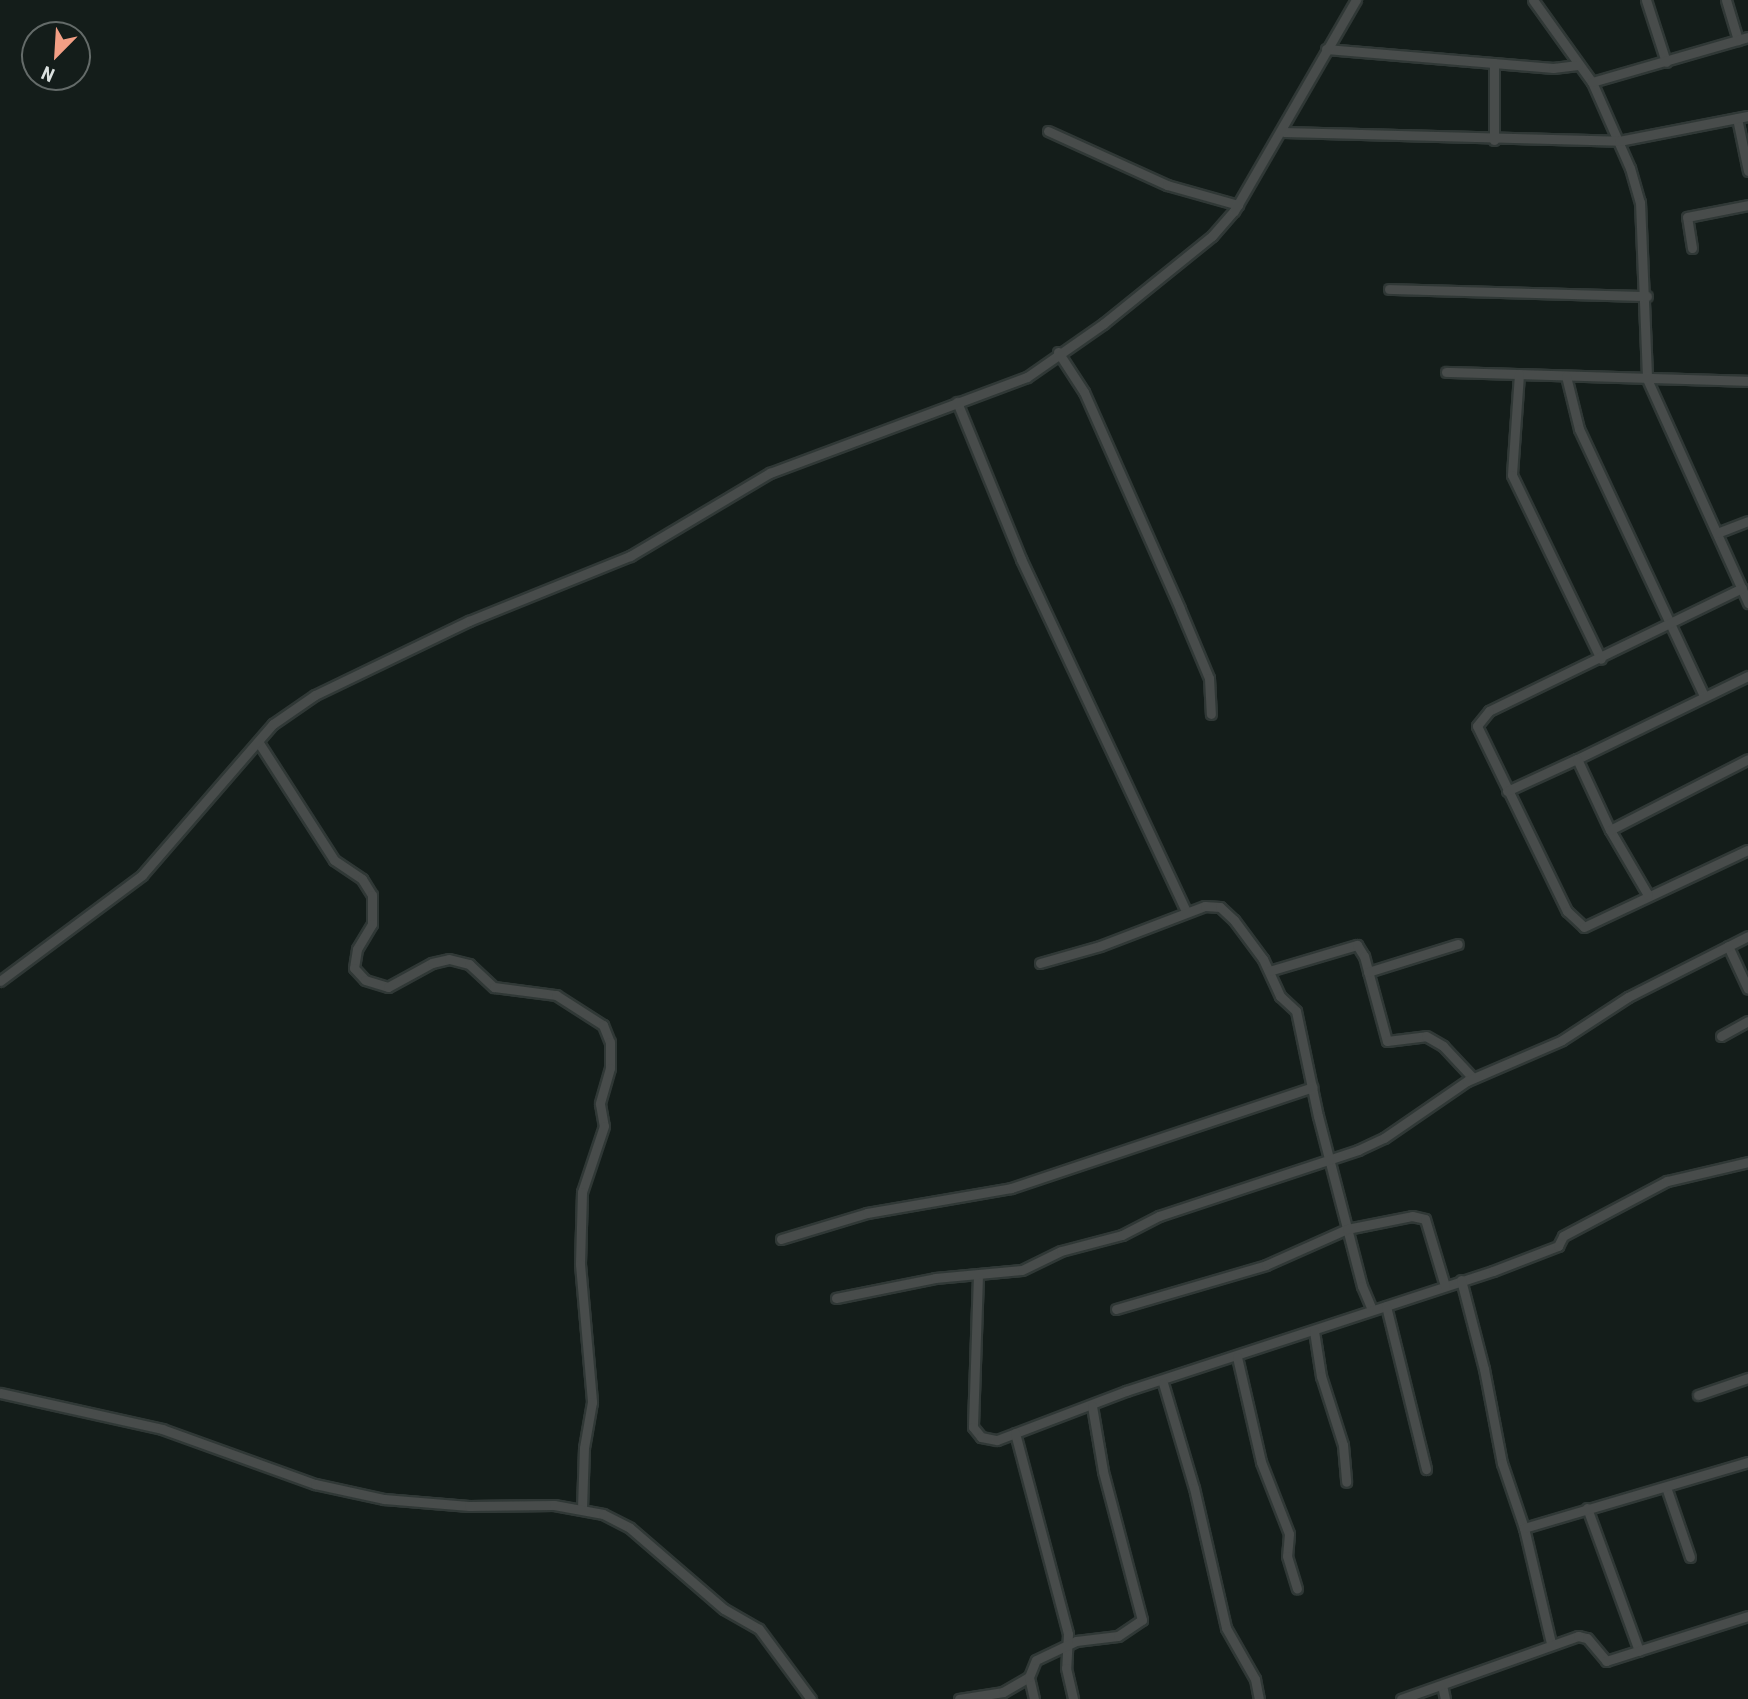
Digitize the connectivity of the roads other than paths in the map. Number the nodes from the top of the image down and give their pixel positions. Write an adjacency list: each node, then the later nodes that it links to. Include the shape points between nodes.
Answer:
1 (1356, 0): 6 (street)
2 (1533, 0): 9 (street, via 1560,32)
3 (1646, 0): 7 (street)
4 (1727, 0): 5 (street)
5 (1743, 39): 7 (street)
6 (1326, 49): 8 (street); 14 (street)
7 (1666, 62): 10 (street)
8 (1494, 63): 9 (street, via 1553,68); 15 (street)
9 (1578, 65): 10 (street)
10 (1592, 82): 16 (street)
11 (1748, 116): 12 (street)
12 (1737, 118): 16 (street); 17 (street)
13 (1048, 131): 18 (street, via 1167,185)
14 (1284, 132): 15 (street); 18 (street)
15 (1494, 140): 16 (street)
16 (1619, 141): 22 (street, via 1640,202)
17 (1748, 171)
18 (1238, 205): 23 (street, via 1212,236 1165,275 1103,324)
19 (1748, 205): 20 (street, via 1687,217)
20 (1692, 248)
21 (1390, 289): 22 (street)
22 (1647, 296): 27 (street)
23 (1058, 352): 29 (street, via 1027,377); 38 (street, via 1084,392 1180,609 1209,678)
24 (1446, 372): 25 (street)
25 (1519, 374): 26 (street); 35 (street, via 1512,475)
26 (1566, 376): 27 (street); 34 (street, via 1579,429)
27 (1647, 379): 28 (street); 31 (street)
28 (1748, 382)
29 (957, 402): 39 (street, via 770,472 630,556 355,672 273,724); 46 (street, via 1021,559)
30 (1748, 521): 31 (street)
31 (1717, 533): 32 (street)
32 (1742, 588): 33 (street); 34 (street)
33 (1748, 603)
34 (1673, 624): 35 (street); 37 (street)
35 (1601, 659): 42 (street, via 1480,718 1482,741)
36 (1748, 676): 37 (street)
37 (1704, 696): 40 (street)
38 (1211, 714)
39 (259, 743): 53 (street, via 142,875); 83 (street, via 334,860 362,879 372,895 372,924 357,949 354,968 365,980 388,987 449,959 469,964 494,987 556,995 603,1025 610,1042 610,1068 600,1104 604,1126 582,1192 592,1402 584,1448)
40 (1577, 758): 42 (street); 43 (street)
41 (1748, 759): 43 (street)
42 (1507, 791): 45 (street, via 1574,922 1584,927 1597,924)
43 (1610, 830): 45 (street)
44 (1748, 850): 45 (street)
45 (1648, 895)
46 (1186, 912): 50 (street, via 1100,946); 51 (street, via 1214,904 1220,907 1241,927)
47 (1748, 936): 49 (street)
48 (1458, 944): 52 (street)
49 (1727, 946): 54 (street); 57 (street, via 1628,997 1562,1040)
50 (1041, 963)
51 (1269, 971): 52 (street, via 1350,943 1364,956); 58 (street, via 1280,996 1296,1012)
52 (1368, 972): 57 (street, via 1387,1041 1426,1036 1443,1045)
53 (0, 981)
54 (1748, 989)
55 (1748, 1021): 56 (street)
56 (1721, 1036)
57 (1473, 1078): 59 (street, via 1384,1138)
58 (1313, 1087): 59 (street); 62 (street, via 1011,1188 867,1213)
59 (1331, 1159): 61 (street); 63 (street, via 1160,1216 1109,1239 1061,1251 1027,1268)
60 (1748, 1162): 64 (street, via 1667,1181 1563,1236 1558,1246)
61 (1347, 1229): 65 (street, via 1412,1216 1425,1219); 68 (street, via 1266,1265); 69 (street)
62 (781, 1239)
63 (978, 1275): 66 (street, via 935,1278); 77 (street, via 973,1427 989,1440)
64 (1461, 1280): 65 (street); 84 (street, via 1485,1369 1502,1463)
65 (1445, 1286): 67 (street)
66 (836, 1298)
67 (1386, 1306): 69 (street); 79 (street)
68 (1116, 1309)
69 (1372, 1310): 70 (street)
70 (1314, 1331): 71 (street); 80 (street, via 1321,1376 1343,1445)
71 (1237, 1357): 73 (street); 86 (street, via 1261,1462 1289,1534 1287,1556)
72 (1748, 1378): 75 (street)
73 (1163, 1383): 76 (street); 97 (street, via 1194,1488 1226,1628 1255,1679)
74 (0, 1393): 83 (street, via 162,1429 315,1484 384,1499)
75 (1698, 1395)
76 (1092, 1406): 77 (street); 88 (street, via 1103,1471 1142,1620 1118,1636)
77 (1015, 1433): 88 (street)
78 (1748, 1462): 81 (street)
79 (1426, 1469)
80 (1346, 1482)
81 (1666, 1487): 82 (street); 85 (street)
82 (1587, 1508): 84 (street); 90 (street)
83 (582, 1509): 93 (street, via 630,1528 724,1609 759,1629)
84 (1524, 1528): 89 (street)
85 (1690, 1557)
86 (1297, 1589)
87 (1748, 1616): 90 (street)
88 (1068, 1643): 91 (street, via 1036,1660); 96 (street, via 1066,1668)
89 (1551, 1643): 90 (street, via 1582,1636 1604,1661); 92 (street)
90 (1639, 1651)
91 (1029, 1677): 94 (street, via 1003,1692); 95 (street)
92 (1442, 1685): 98 (street); 99 (street)
93 (811, 1699)
94 (959, 1699)
95 (1034, 1699)
96 (1073, 1699)
97 (1259, 1699)
98 (1401, 1699)
99 (1445, 1699)

